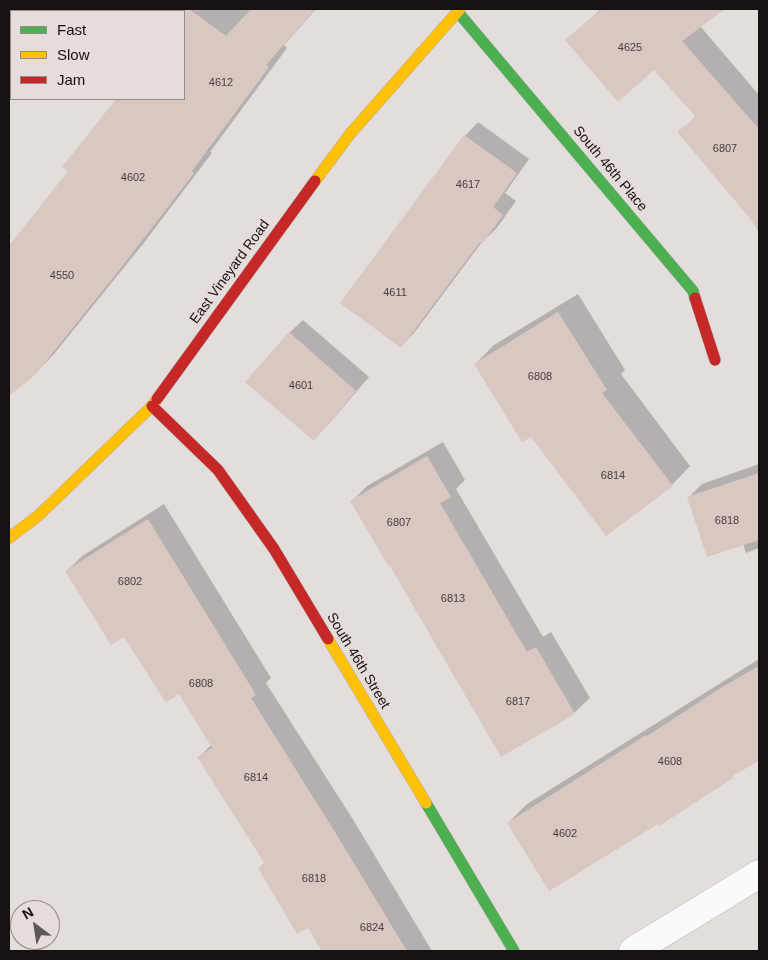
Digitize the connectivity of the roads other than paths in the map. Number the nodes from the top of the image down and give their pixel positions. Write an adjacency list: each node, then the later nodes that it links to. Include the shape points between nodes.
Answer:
1 (458, 10): 2 (street, South 46th Place, via 693,291); 3 (street, East Vineyard Road, via 350,134)
2 (715, 360)
3 (152, 406): 4 (street, East Vineyard Road, via 38,516); 6 (street, South 46th Street, via 218,470 274,549)
4 (9, 538)
5 (759, 874): 7 (street)
6 (514, 951)
7 (633, 951)

